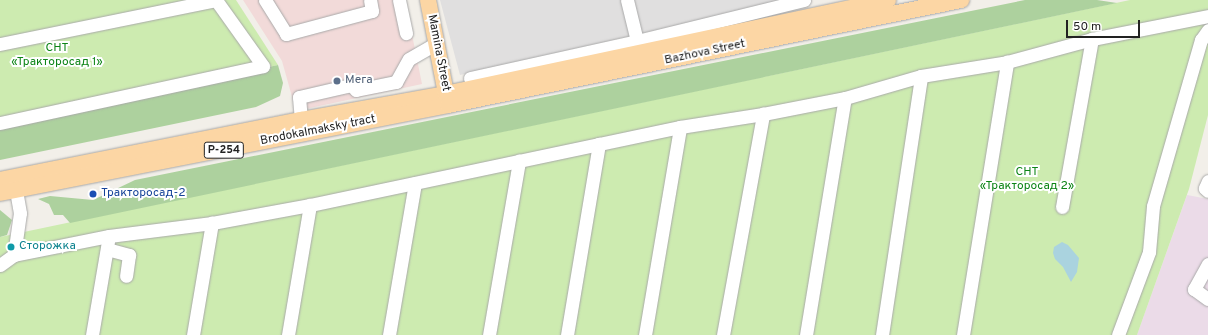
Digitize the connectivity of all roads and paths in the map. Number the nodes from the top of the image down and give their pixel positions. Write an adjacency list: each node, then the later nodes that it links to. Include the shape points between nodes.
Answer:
1 (216, 0): 17 (street); 25 (street, via 263,66)
2 (265, 0): 3 (street, via 286,34 372,11)
3 (370, 0)
4 (399, 0): 13 (street)
5 (428, 0): 16 (main road, Mamina Street)
6 (627, 0): 15 (street)
7 (804, 0): 15 (street)
8 (888, 0): 10 (main road, Bazhova Street)
9 (961, 0): 22 (main road, Bazhova Street)
10 (851, 4): 22 (main road, Bazhova Street)
11 (1208, 16): 14 (street)
12 (1208, 30): 55 (street, via 1200,40 1153,206 1149,252)
13 (406, 33)
14 (1092, 39): 18 (street); 36 (street)
15 (637, 41): 20 (street)
16 (437, 43): 22 (main road, Mamina Street); 24 (street, via 409,59 396,82 356,90 351,85 299,97)
17 (0, 44)
18 (1007, 62): 19 (street); 54 (street)
19 (921, 76): 21 (street); 53 (street)
20 (470, 78)
21 (845, 98): 23 (street); 52 (street)
22 (447, 100): 24 (main road, Brodokalmaksky tract / Р-254); 32 (main road, Brodokalmaksky tract / Р-254)
23 (762, 114): 26 (street); 51 (street)
24 (301, 120): 29 (main road, Brodokalmaksky tract / Р-254)
25 (0, 123)
26 (680, 127): 27 (street); 50 (street)
27 (599, 144): 28 (street); 49 (street)
28 (519, 161): 31 (street); 48 (street)
29 (0, 180)
30 (1208, 181): 33 (street, via 1205,188)
31 (415, 183): 35 (street); 47 (street)
32 (16, 190): 34 (main road, Brodokalmaksky tract / Р-254); 39 (street, via 20,213)
33 (1208, 191)
34 (0, 193)
35 (310, 205): 37 (street); 46 (street)
36 (1062, 207)
37 (212, 223): 38 (street); 45 (street)
38 (108, 243): 39 (street); 42 (street, via 129,254); 44 (street)
39 (14, 255): 41 (street)
40 (1208, 264): 43 (street, via 1194,289)
41 (0, 265)
42 (126, 276)
43 (1208, 299)
44 (92, 335)
45 (193, 335)
46 (288, 335)
47 (389, 335)
48 (489, 335)
49 (568, 335)
50 (645, 335)
51 (723, 335)
52 (806, 335)
53 (882, 335)
54 (963, 335)
55 (1118, 335)

